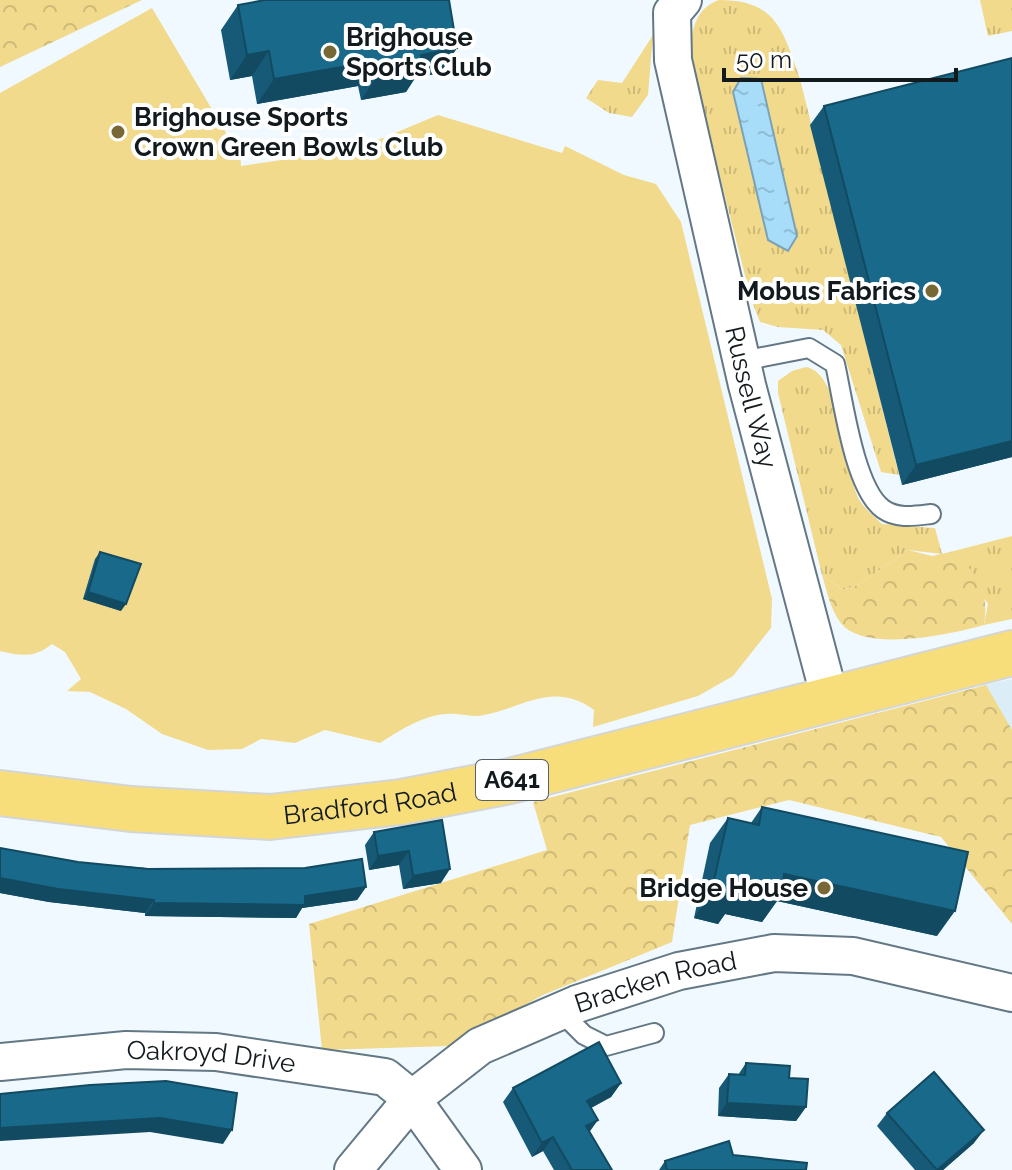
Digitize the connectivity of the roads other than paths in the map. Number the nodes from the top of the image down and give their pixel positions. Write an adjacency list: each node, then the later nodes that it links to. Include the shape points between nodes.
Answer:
1 (683, 0): 2 (street, Russell Way, via 672,13 673,60)
2 (742, 361): 3 (lane, via 809,348 835,364 865,489 883,509 901,517); 5 (street, Russell Way)
3 (931, 514)
4 (1012, 653): 5 (main road, Bradford Road / A641)
5 (830, 699): 6 (main road, Bradford Road / A641, via 510,781 401,802 270,817 131,809)
6 (0, 793)
7 (1012, 993): 8 (street, Bracken Road, via 853,956 774,953 679,971)
8 (560, 1011): 9 (lane, via 584,1035 606,1046); 11 (street, Bracken Road, via 480,1046)
9 (654, 1033)
10 (0, 1062): 11 (street, Oakroyd Drive, via 126,1050 216,1052 385,1077)
11 (412, 1099): 12 (street, Bracken Road); 13 (street, Oakroyd Drive)
12 (353, 1170)
13 (463, 1170)

